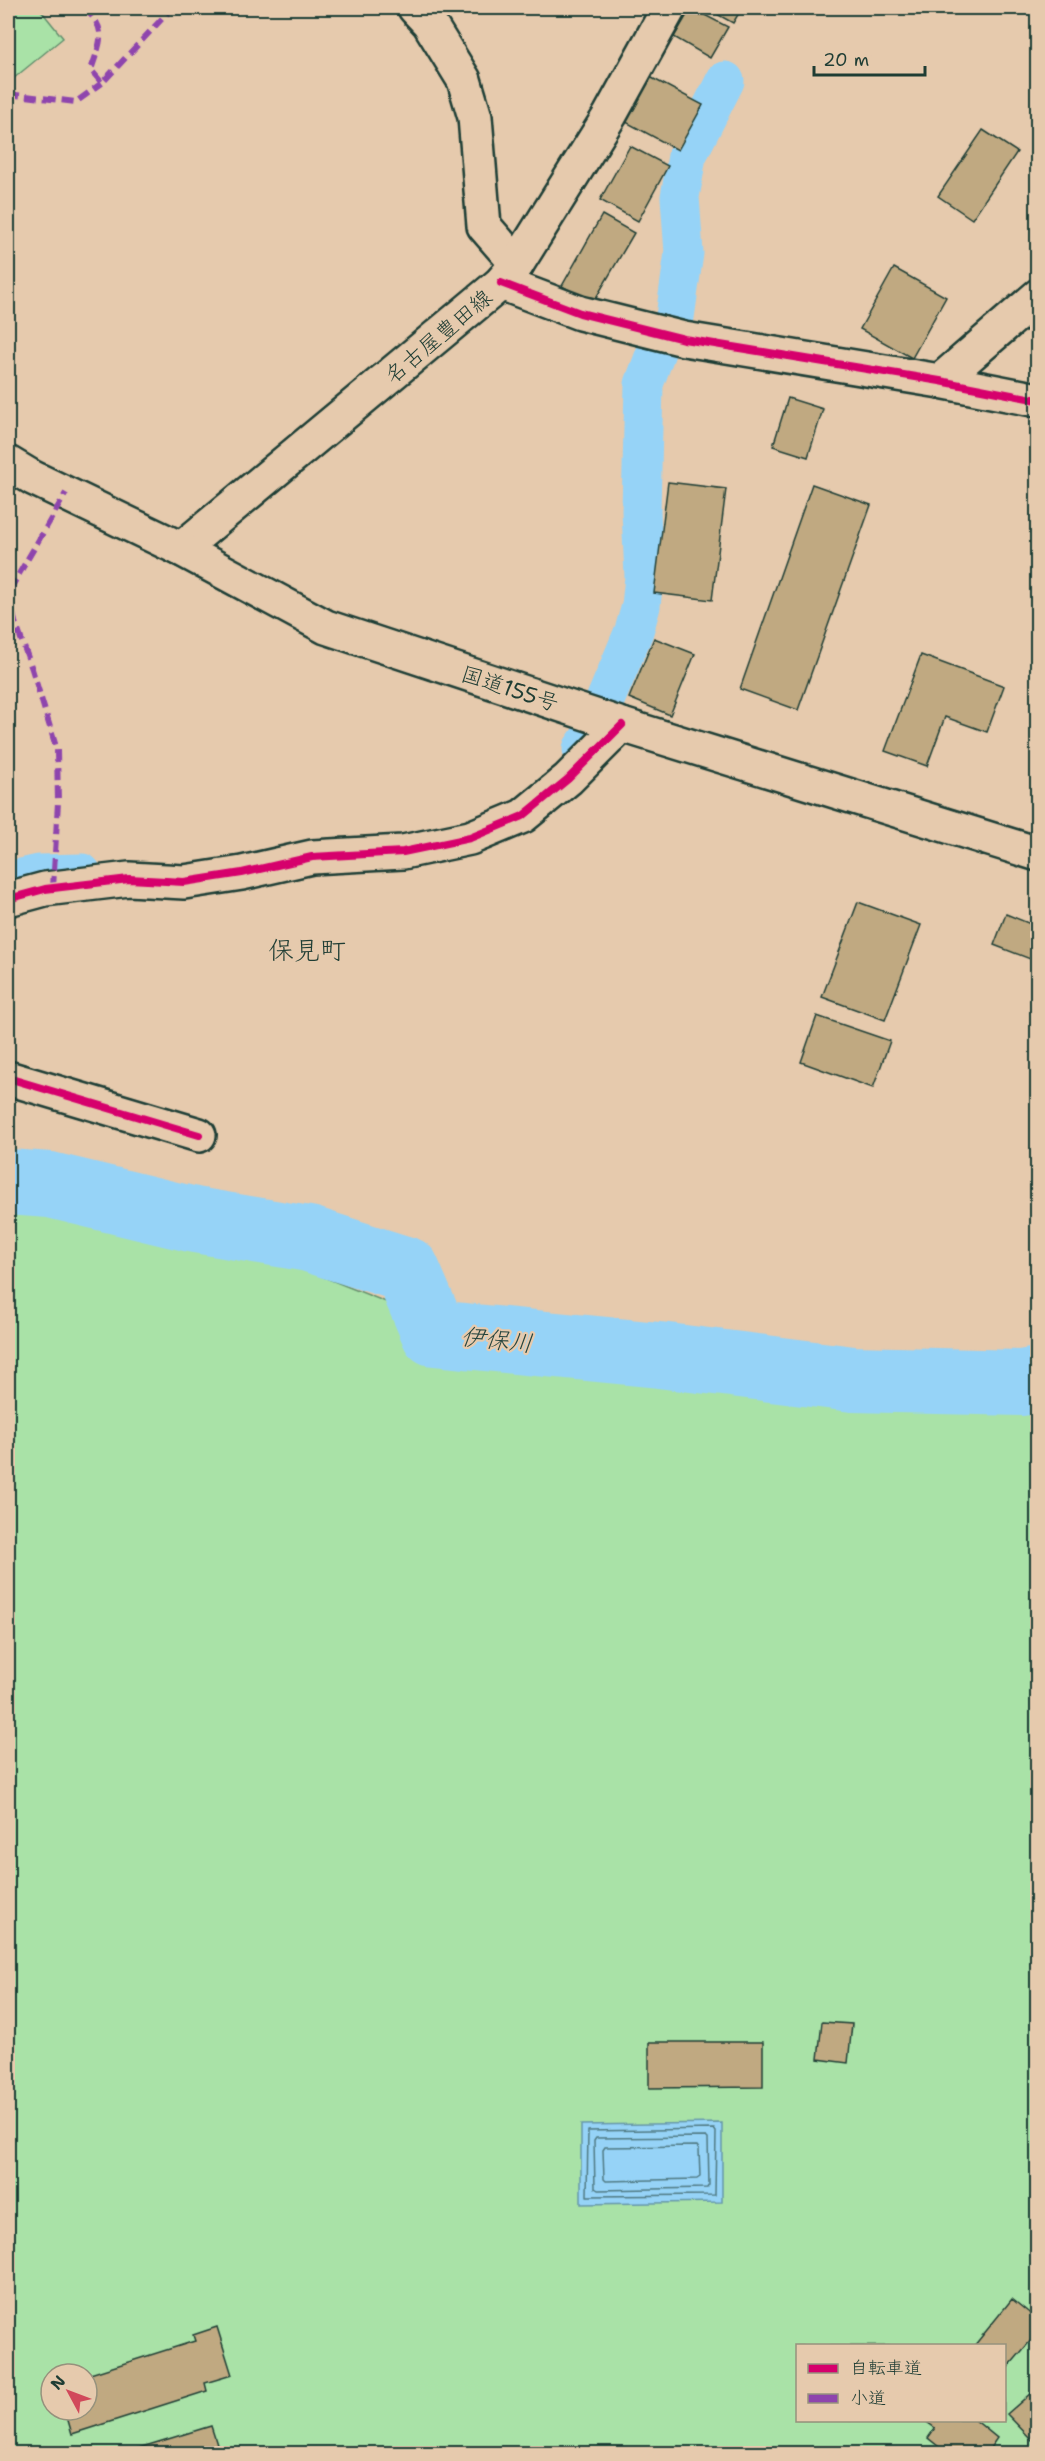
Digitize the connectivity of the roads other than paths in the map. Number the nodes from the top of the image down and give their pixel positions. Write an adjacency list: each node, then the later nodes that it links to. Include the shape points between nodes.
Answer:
1 (415, 8): 3 (main road, via 429,23 464,80 475,117 484,226)
2 (669, 8): 3 (main road, 名古屋豊田線, via 610,115)
3 (509, 274): 5 (main road, via 580,313 684,339); 8 (main road, 名古屋豊田線)
4 (1038, 296): 5 (main road)
5 (940, 381): 6 (main road)
6 (1038, 400)
7 (8, 463): 8 (main road, 国道155号)
8 (181, 549): 9 (main road, 国道155号, via 326,627)
9 (622, 725): 10 (main road, 国道155号); 11 (main road, via 568,780 523,816 470,838 403,852 312,857 184,882 129,879 45,889)
10 (1038, 854)
11 (8, 899)
12 (8, 1078): 13 (main road)
13 (199, 1135)

